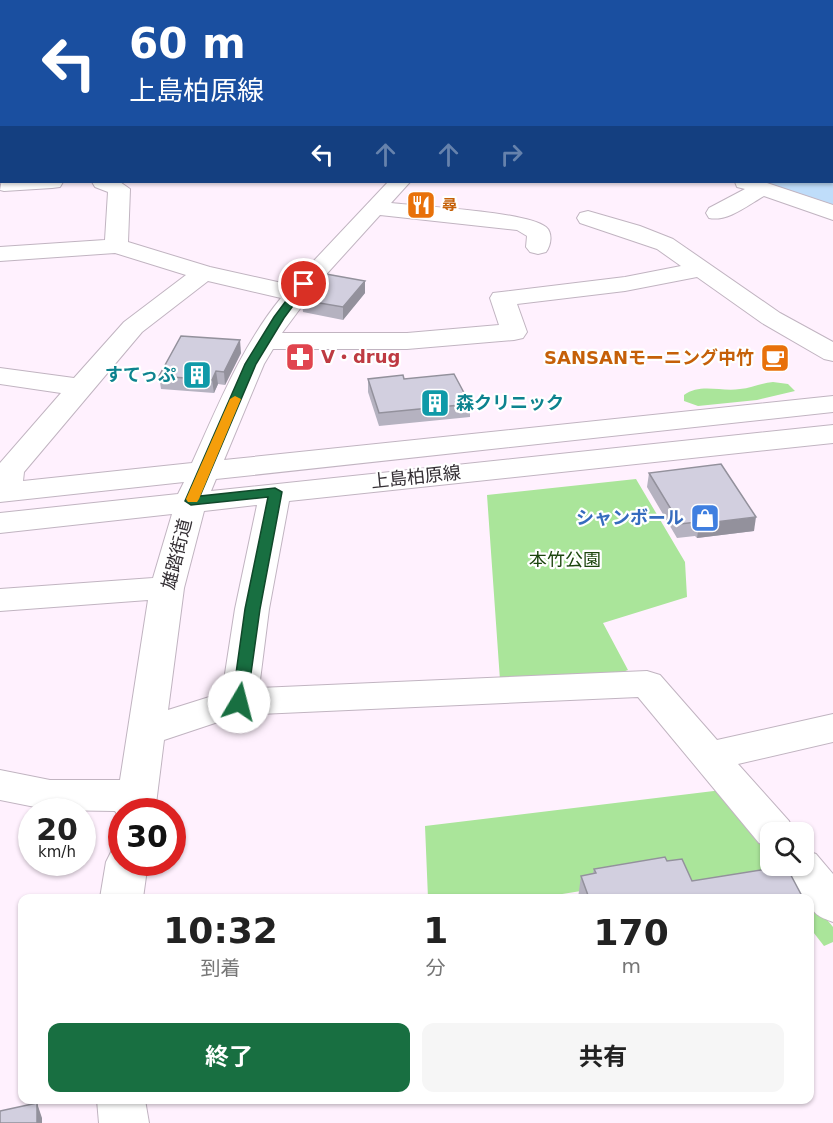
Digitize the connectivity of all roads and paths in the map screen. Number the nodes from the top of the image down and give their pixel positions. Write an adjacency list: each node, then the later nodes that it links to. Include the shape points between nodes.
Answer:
1 (36, 183): 4 (street)
2 (104, 183): 10 (street, via 118,189)
3 (398, 183): 6 (street, 雄踏街道)
4 (4, 185)
5 (754, 185): 7 (street); 8 (street)
6 (375, 208): 11 (street, via 523,224 539,233); 15 (street, 雄踏街道)
7 (717, 213)
8 (833, 213)
9 (588, 218): 13 (street, via 650,237)
10 (116, 246): 12 (street); 14 (street)
11 (538, 247)
12 (0, 254)
13 (701, 269): 16 (street, via 625,284 502,298 514,332 407,341); 17 (street, via 771,318)
14 (204, 273): 15 (street); 19 (street, via 134,327)
15 (296, 294): 16 (street, 雄踏街道)
16 (264, 341): 22 (street, 雄踏街道)
17 (833, 353)
18 (0, 376): 19 (street)
19 (81, 387): 23 (street, via 9,471)
20 (833, 404): 22 (street, 上島柏原線)
21 (833, 434): 24 (street, 上島柏原線)
22 (198, 486): 23 (street, 上島柏原線); 24 (street, 上島柏原線); 25 (street, 上島柏原線); 26 (street, 雄踏街道)
23 (3, 492)
24 (275, 492): 28 (street)
25 (0, 523)
26 (167, 588): 27 (street); 30 (street, 雄踏街道)
27 (0, 600)
28 (239, 702): 30 (street); 31 (street, via 647,684)
29 (833, 728): 31 (street)
30 (147, 732): 33 (street, 雄踏街道)
31 (710, 756): 35 (street)
32 (0, 785): 34 (street)
33 (137, 798)
34 (108, 801)
35 (766, 822)
36 (125, 876): 38 (street)
37 (809, 876): 39 (street)
38 (123, 894)
39 (833, 904)
40 (122, 1104): 41 (street)
41 (124, 1123)

